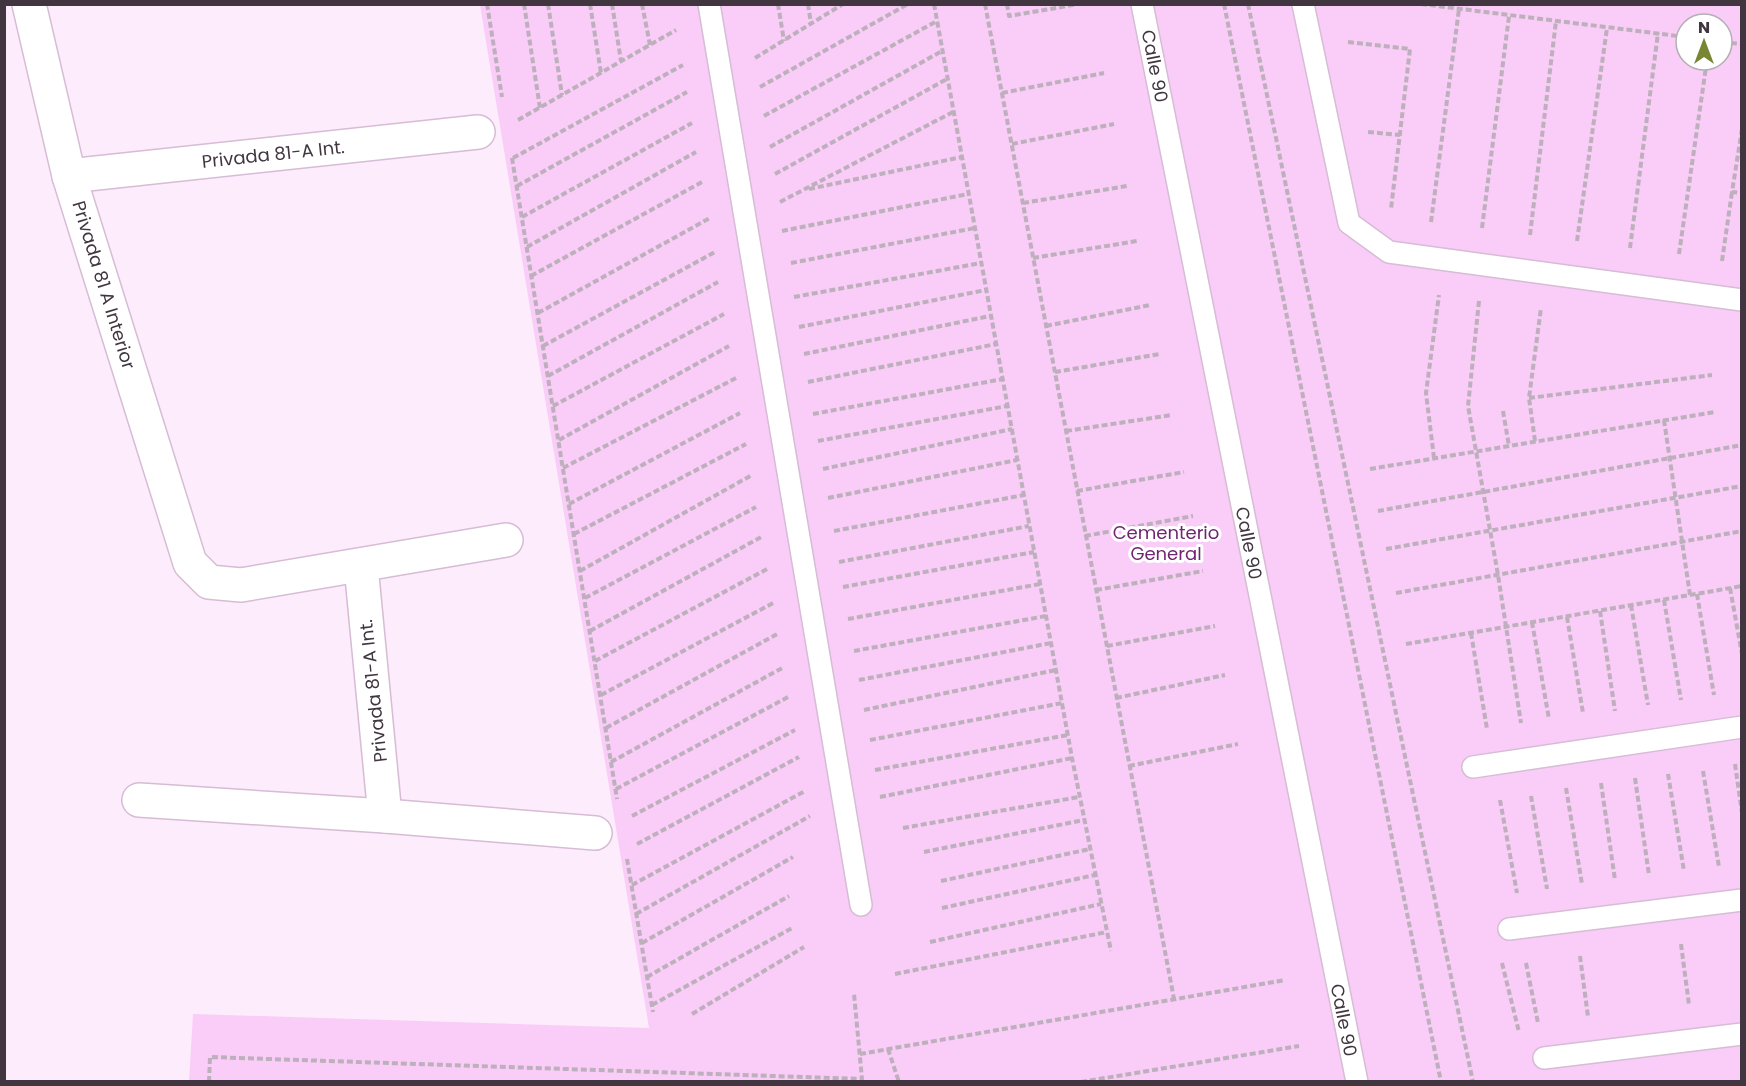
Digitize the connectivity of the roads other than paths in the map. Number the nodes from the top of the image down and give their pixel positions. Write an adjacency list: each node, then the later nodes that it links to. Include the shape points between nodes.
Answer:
1 (28, 4): 6 (street, Privada 81 A Interior)
2 (709, 4): 16 (lane)
3 (1142, 4): 20 (lane, Calle 90)
4 (1303, 4): 7 (lane, via 1349,223 1389,252)
5 (478, 132): 6 (street, Privada 81-A Int.)
6 (69, 176): 9 (street, Privada 81 A Interior, via 190,562 209,582 241,585)
7 (1742, 300)
8 (506, 540): 9 (street)
9 (360, 566): 13 (street, Privada 81-A Int.)
10 (1742, 727): 11 (lane)
11 (1473, 767)
12 (139, 800): 13 (street)
13 (385, 816): 14 (street)
14 (595, 833)
15 (1742, 900): 17 (lane)
16 (861, 905)
17 (1509, 929)
18 (1742, 1034): 19 (lane)
19 (1545, 1058)
20 (1357, 1082)

